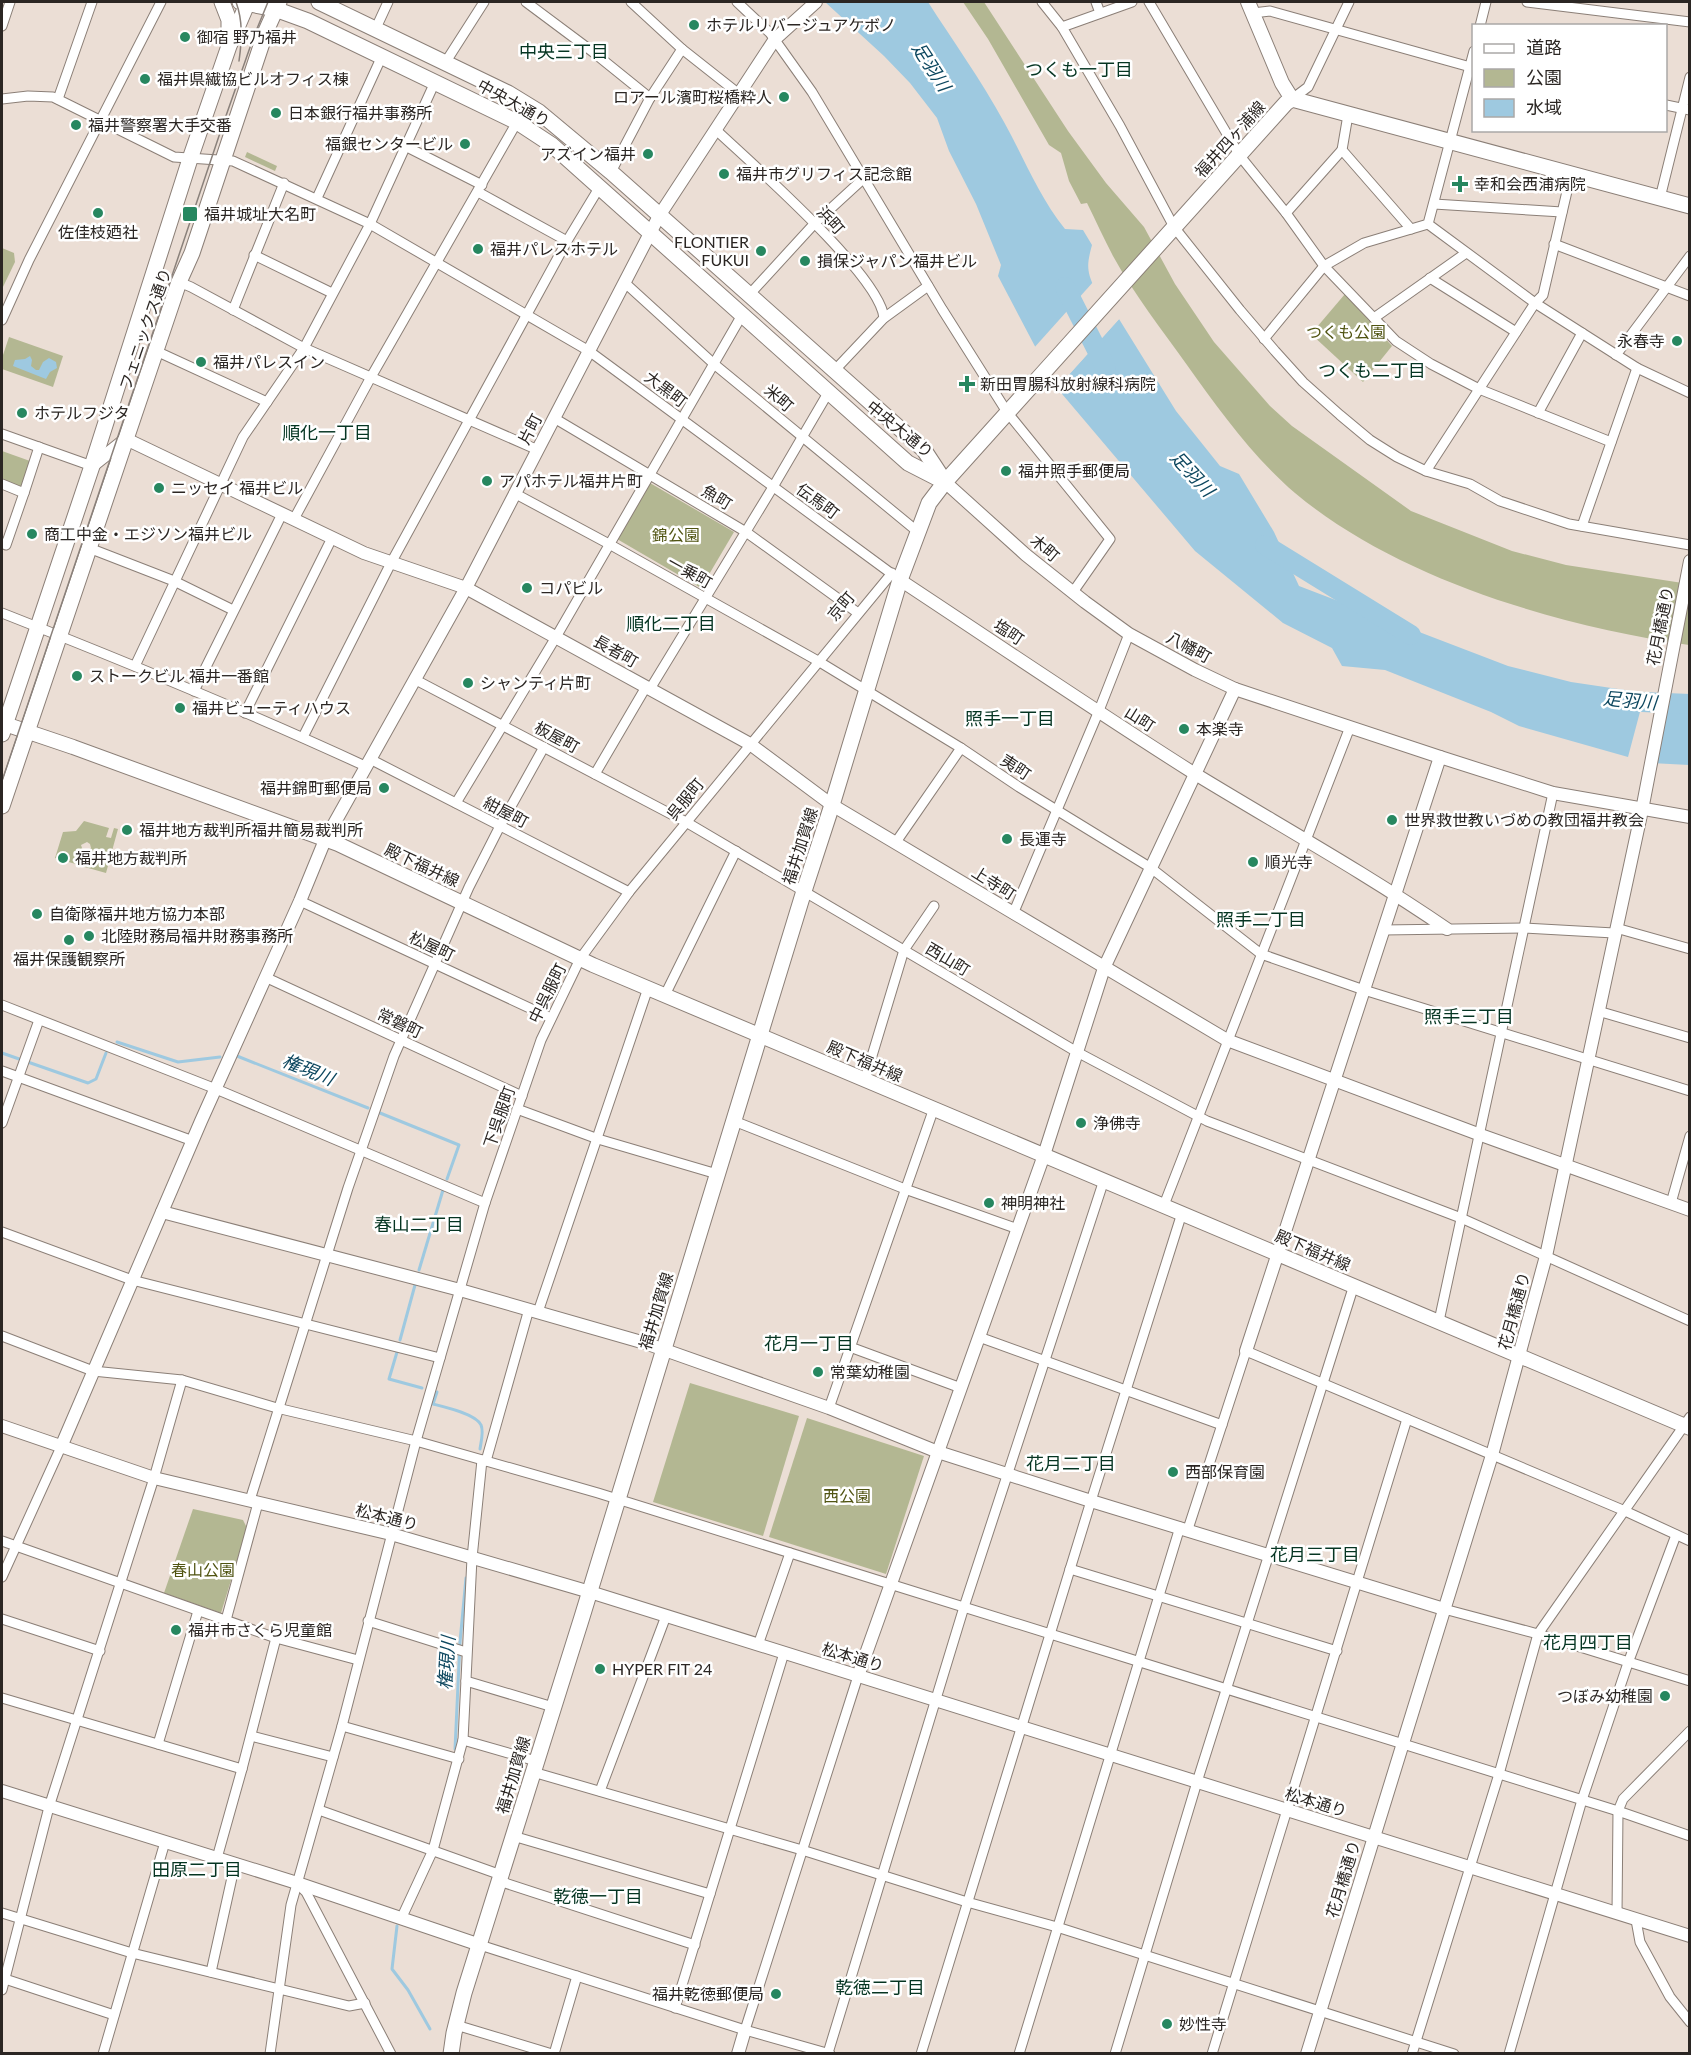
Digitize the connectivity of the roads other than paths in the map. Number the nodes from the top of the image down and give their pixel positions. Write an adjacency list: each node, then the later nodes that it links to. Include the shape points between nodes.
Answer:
1 (10, 2): 26 (street)
2 (92, 2): 41 (street)
3 (161, 2): 46 (street)
4 (222, 2): 31 (main road, via 229,20)
5 (246, 2): 20 (main road, 中央大通り); 31 (main road, フェニックス通り)
6 (319, 2): 28 (main road, 中央大通り)
7 (388, 2): 28 (street)
8 (484, 2): 34 (street)
9 (526, 2): 39 (street)
10 (631, 2): 32 (street)
11 (737, 2): 30 (street)
12 (816, 2): 30 (street, 片町)
13 (1042, 2): 27 (street)
14 (1096, 2): 23 (street)
15 (1132, 2): 23 (street)
16 (1149, 2): 52 (street)
17 (1348, 2): 29 (street)
18 (1486, 2): 25 (street)
19 (1527, 2): 21 (street)
20 (277, 5): 33 (main road, 中央大通り); 54 (main road, フェニックス通り)
21 (1577, 5): 24 (street)
22 (1250, 7): 29 (street); 42 (main road)
23 (1100, 13): 27 (street)
24 (1689, 22)
25 (1480, 24)
26 (2, 26)
27 (1062, 27): 72 (street, via 1120,126)
28 (376, 28): 34 (main road, 中央大通り)
29 (1336, 30): 35 (street); 42 (street, via 1308,87)
30 (775, 39): 38 (street, 片町); 57 (street, via 812,92)
31 (229, 46): 53 (main road, フェニックス通り)
32 (681, 49): 38 (street); 39 (street)
33 (382, 56): 37 (main road, 中央大通り); 61 (street)
34 (445, 63): 55 (main road, 中央大通り, via 531,106)
35 (1471, 67): 49 (street)
36 (1689, 77): 44 (street)
37 (435, 82): 47 (main road, 中央大通り); 50 (street)
38 (739, 94): 48 (street, 片町)
39 (650, 98): 55 (street)
40 (2, 99): 41 (street)
41 (58, 99): 46 (street, 大黒町)
42 (1292, 99): 45 (main road, 福井四ヶ浦線); 52 (main road, 福井四ヶ浦線)
43 (1667, 105): 44 (street)
44 (1686, 109): 62 (street)
45 (1348, 115): 49 (main road, 福井四ヶ浦線); 51 (street)
46 (100, 121): 53 (street, 大黒町, via 174,157); 95 (street)
47 (517, 122): 59 (street); 60 (main road, 中央大通り, via 552,145)
48 (715, 129): 67 (street, 片町); 68 (street, 浜町)
49 (1450, 142): 56 (main road, 福井四ヶ浦線); 63 (street)
50 (405, 146): 59 (street); 69 (street)
51 (1342, 150): 66 (street); 71 (street)
52 (1239, 156): 66 (street); 72 (main road, 福井四ヶ浦線)
53 (190, 159): 54 (street, 大黒町); 123 (main road, フェニックス通り)
54 (223, 159): 58 (street, 大黒町); 82 (main road, フェニックス通り)
55 (611, 172): 67 (main road, 中央大通り)
56 (1571, 174): 62 (main road, 福井四ヶ浦線); 65 (street)
57 (863, 179): 68 (street); 84 (street)
58 (284, 183): 61 (street, 大黒町); 77 (street)
59 (480, 188): 74 (street); 79 (street)
60 (599, 188): 73 (main road, 中央大通り); 74 (street)
61 (317, 198): 69 (street, 大黒町)
62 (1660, 198): 64 (main road, 福井四ヶ浦線)
63 (1434, 204): 65 (street); 70 (street)
64 (1689, 206)
65 (1562, 212): 75 (street)
66 (1286, 213): 80 (street)
67 (659, 216): 73 (street, 片町); 87 (main road, 中央大通り)
68 (815, 223): 87 (street); 93 (street, 浜町, via 870,286 884,310)
69 (370, 224): 79 (street, 大黒町); 86 (street)
70 (1428, 224): 71 (street); 76 (street)
71 (1411, 229): 80 (street, via 1364,243)
72 (1171, 230): 98 (street); 111 (main road, 福井四ヶ浦線)
73 (650, 234): 83 (street, 片町); 91 (main road, 中央大通り)
74 (567, 241): 92 (street)
75 (1554, 244): 85 (street); 89 (street, via 1543,295)
76 (1466, 253): 81 (street); 89 (street)
77 (254, 255): 86 (street); 90 (street)
78 (1689, 256): 85 (street)
79 (437, 263): 92 (street, 大黒町); 106 (street)
80 (1324, 266): 94 (street); 98 (street)
81 (1430, 278): 94 (street); 96 (street)
82 (179, 282): 90 (street); 100 (main road, フェニックス通り)
83 (624, 282): 101 (street, 片町); 103 (street, 米町)
84 (928, 286): 93 (street); 111 (street)
85 (1666, 287): 88 (street); 102 (street)
86 (332, 293): 99 (street)
87 (749, 295): 105 (main road, 中央大通り)
88 (1689, 296)
89 (1535, 303): 96 (street); 97 (street)
90 (232, 310): 99 (street)
91 (742, 315): 103 (street); 108 (main road, 中央大通り)
92 (526, 316): 101 (street, 大黒町); 115 (street)
93 (884, 318): 105 (street)
94 (1374, 318): 107 (street, via 1396,341)
95 (2, 320)
96 (1516, 332): 107 (street)
97 (1582, 333): 102 (street); 112 (street)
98 (1264, 339): 124 (street, via 1303,382 1370,440)
99 (303, 348): 106 (street); 110 (street)
100 (156, 351): 110 (street); 118 (main road, フェニックス通り)
101 (589, 351): 113 (street, 片町); 114 (street, 大黒町)
102 (1616, 355): 104 (street)
103 (714, 364): 114 (street); 117 (street, 米町)
104 (1637, 368): 109 (street); 119 (street)
105 (834, 370): 126 (main road, 中央大通り, via 924,450)
106 (371, 377): 115 (street); 132 (street)
107 (1479, 389): 112 (street); 124 (street)
108 (828, 393): 117 (street); 126 (main road, 中央大通り, via 912,466)
109 (1689, 393)
110 (267, 402): 127 (street, via 243,437)
111 (1010, 409): 126 (main road, 福井四ヶ浦線); 146 (street, via 1110,539)
112 (1538, 413): 119 (street)
113 (554, 418): 121 (street, 片町); 125 (street, 魚町)
114 (681, 419): 122 (street, 大黒町); 125 (street)
115 (470, 420): 121 (street); 142 (street)
116 (2, 434): 120 (street)
117 (802, 437): 129 (street); 135 (street, 米町)
118 (126, 439): 123 (street); 127 (street, 長者町); 140 (main road, フェニックス通り)
119 (1611, 442): 133 (street)
120 (39, 447): 123 (street); 130 (street)
121 (538, 450): 131 (street, 片町)
122 (726, 453): 129 (street, 伝馬町)
123 (92, 466): 151 (main road, フェニックス通り)
124 (1426, 471): 133 (street, via 1470,484 1500,501)
125 (649, 475): 134 (street, 魚町); 138 (street)
126 (945, 482): 135 (main road, 京町, via 929,503); 146 (street, 木町)
127 (221, 483): 132 (street, 長者町); 144 (street)
128 (2, 484): 130 (street)
129 (773, 487): 134 (street); 143 (street, 伝馬町)
130 (24, 493): 137 (street, via 6,545)
131 (514, 493): 138 (street, 一乗町); 145 (street, 片町)
132 (288, 517): 136 (street, 長者町); 148 (street)
133 (1582, 526): 139 (street)
134 (746, 532): 147 (street); 150 (street, 魚町)
135 (918, 532): 143 (main road, 京町)
136 (332, 538): 142 (street, 長者町); 163 (street)
137 (2, 543)
138 (609, 544): 147 (street, 一乗町); 154 (street)
139 (1689, 545)
140 (89, 548): 144 (street); 153 (main road, フェニックス通り)
141 (1689, 561): 178 (street, 花月橋通り)
142 (392, 563): 145 (street, 長者町); 168 (street)
143 (896, 577): 150 (street, 京町); 160 (main road, 福井加賀線); 162 (street, 塩町)
144 (174, 582): 148 (street); 156 (street)
145 (466, 588): 154 (street, 長者町); 157 (street, 片町)
146 (1073, 592): 152 (street, 木町)
147 (706, 598): 155 (street, 一乗町); 158 (street)
148 (233, 610): 161 (street)
149 (2, 613): 151 (street, 紺屋町)
150 (858, 613): 155 (street, 京町)
151 (37, 627): 153 (street, 紺屋町); 165 (main road, フェニックス通り)
152 (1129, 634): 159 (street, 八幡町); 162 (street)
153 (59, 636): 156 (street, 紺屋町); 167 (main road, フェニックス通り)
154 (556, 637): 158 (street, 長者町); 164 (street)
155 (818, 661): 160 (street, 一乗町); 169 (street, 呉服町)
156 (135, 666): 161 (street, 紺屋町)
157 (414, 680): 164 (street, 板屋町); 173 (street, 片町)
158 (648, 688): 169 (street, 長者町); 174 (street)
159 (1235, 688): 166 (street, 八幡町); 175 (street)
160 (866, 690): 171 (street, 夷町); 179 (main road, 福井加賀線)
161 (194, 691): 163 (street, 紺屋町)
162 (1098, 712): 175 (street, 山町); 181 (street)
163 (245, 713): 168 (street, 紺屋町)
164 (502, 725): 170 (street, 板屋町); 177 (street)
165 (3, 727): 167 (main road, 殿下福井線)
166 (1350, 727): 172 (street, 八幡町); 186 (street)
167 (27, 731): 180 (main road, フェニックス通り); 185 (main road, 殿下福井線)
168 (303, 737): 173 (street, 紺屋町)
169 (750, 744): 179 (street, 上寺町); 183 (street, 呉服町)
170 (544, 747): 174 (street, 板屋町); 184 (street)
171 (961, 748): 181 (street, 夷町); 187 (street)
172 (1440, 758): 176 (street, 八幡町); 192 (street)
173 (368, 762): 177 (street, 紺屋町); 185 (street, 片町)
174 (595, 774): 183 (street, 板屋町)
175 (1195, 774): 186 (street, 山町); 189 (street)
176 (1553, 793): 178 (street, 八幡町); 198 (street)
177 (456, 803): 184 (street, 紺屋町)
178 (1643, 804): 182 (street, 八幡町); 200 (street, 花月橋通り)
179 (832, 805): 187 (street, 上寺町); 190 (main road, 福井加賀線)
180 (2, 806)
181 (1057, 809): 189 (street, 夷町); 196 (street)
182 (1689, 817)
183 (686, 822): 188 (street, 西山町); 191 (street, 呉服町)
184 (500, 826): 191 (street, 紺屋町); 194 (street)
185 (325, 840): 193 (street, 片町); 194 (main road, 殿下福井線)
186 (1306, 840): 192 (street, 山町); 203 (street)
187 (896, 842): 196 (street, 上寺町)
188 (736, 851): 190 (street, 西山町); 210 (street)
189 (1151, 868): 203 (street, 夷町); 206 (street)
190 (804, 891): 202 (street, 西山町); 216 (main road, 福井加賀線)
191 (629, 892): 204 (street, 呉服町)
192 (1395, 893): 197 (street, 山町); 199 (street)
193 (300, 901): 205 (street, 松屋町); 207 (street, 片町)
194 (462, 903): 204 (main road, 殿下福井線); 205 (street)
195 (934, 906): 202 (street)
196 (1013, 914): 206 (street, 上寺町)
197 (1447, 928): 198 (street); 199 (street)
198 (1524, 928): 200 (street); 215 (street)
199 (1383, 930): 209 (street)
200 (1615, 930): 201 (street); 212 (street, 花月橋通り)
201 (1689, 949)
202 (904, 950): 221 (street, 西山町); 225 (street)
203 (1261, 954): 209 (street, 夷町); 220 (street)
204 (580, 959): 208 (main road, 殿下福井線); 213 (street, 中呉服町)
205 (435, 964): 213 (street, 松屋町); 218 (street)
206 (1104, 968): 220 (street, 上寺町); 221 (street)
207 (265, 977): 218 (street, 常磐町); 227 (street, 片町)
208 (648, 988): 210 (main road, 殿下福井線); 237 (street)
209 (1364, 990): 215 (street, 夷町); 226 (street)
210 (665, 995): 216 (main road, 殿下福井線)
211 (2, 1005): 214 (street)
212 (1598, 1011): 217 (street); 222 (street, 花月橋通り)
213 (551, 1018): 219 (street, 中呉服町)
214 (39, 1020): 224 (street); 227 (street)
215 (1500, 1033): 222 (street, 夷町); 235 (street)
216 (760, 1035): 225 (main road, 殿下福井線); 233 (main road, 福井加賀線)
217 (1689, 1038)
218 (401, 1040): 229 (street, 常磐町); 239 (street)
219 (541, 1040): 229 (street, 下呉服町)
220 (1227, 1040): 226 (street, 上寺町); 232 (street)
221 (1077, 1052): 232 (street, 西山町); 240 (street)
222 (1587, 1059): 228 (street, 夷町); 242 (street, 花月橋通り)
223 (2, 1071): 224 (street)
224 (18, 1077): 234 (street); 238 (street)
225 (865, 1079): 230 (main road, 殿下福井線)
226 (1334, 1079): 235 (street, 上寺町); 241 (street)
227 (216, 1089): 238 (street, 片町); 239 (street)
228 (1689, 1091)
229 (522, 1096): 231 (street, 下呉服町)
230 (934, 1108): 240 (main road, 殿下福井線); 245 (street)
231 (517, 1109): 237 (street); 246 (street, 下呉服町)
232 (1198, 1115): 241 (street, 西山町); 248 (street)
233 (734, 1121): 243 (main road, 福井加賀線); 245 (street)
234 (2, 1123)
235 (1478, 1134): 242 (street, 上寺町); 252 (street)
236 (1689, 1136): 247 (street)
237 (598, 1139): 243 (street); 261 (street)
238 (193, 1141): 250 (street, 片町)
239 (360, 1151): 246 (street); 256 (street)
240 (1044, 1155): 244 (main road, 殿下福井線); 253 (street)
241 (1308, 1161): 252 (street, 西山町); 255 (street)
242 (1564, 1165): 247 (street, 上寺町); 257 (street, 花月橋通り)
243 (717, 1174): 268 (main road, 福井加賀線)
244 (1104, 1180): 248 (main road, 殿下福井線); 272 (street)
245 (905, 1189): 253 (street); 267 (street)
246 (485, 1203): 260 (street, 下呉服町)
247 (1671, 1203): 249 (street, 上寺町)
248 (1164, 1205): 251 (main road, 殿下福井線)
249 (1689, 1210)
250 (162, 1212): 256 (street); 258 (street, 片町)
251 (1182, 1213): 255 (main road, 殿下福井線); 277 (street)
252 (1461, 1218): 257 (street, 西山町); 262 (street)
253 (1018, 1229): 266 (street)
254 (2, 1232): 258 (street)
255 (1278, 1253): 259 (main road, 殿下福井線); 269 (street)
256 (326, 1256): 260 (street); 264 (street)
257 (1545, 1256): 263 (street, 西山町); 270 (street, 花月橋通り)
258 (132, 1280): 264 (street); 273 (street, 片町)
259 (1354, 1285): 262 (main road, 殿下福井線); 275 (street)
260 (460, 1290): 261 (street); 271 (street, 下呉服町)
261 (533, 1311): 268 (street); 288 (street)
262 (1439, 1321): 270 (main road, 殿下福井線)
263 (1689, 1321)
264 (305, 1323): 271 (street); 278 (street)
265 (2, 1336): 273 (street)
266 (979, 1337): 272 (street); 276 (street)
267 (850, 1347): 276 (street); 279 (street)
268 (663, 1349): 279 (street); 291 (main road, 福井加賀線)
269 (1245, 1351): 275 (street); 282 (street)
270 (1520, 1355): 281 (main road, 殿下福井線); 287 (street, 花月橋通り)
271 (440, 1358): 284 (street, 下呉服町)
272 (1044, 1361): 277 (street); 289 (street)
273 (93, 1371): 274 (street); 285 (street, 片町)
274 (182, 1380): 278 (street); 290 (street)
275 (1323, 1384): 280 (street); 302 (street)
276 (961, 1388): 286 (street)
277 (1126, 1390): 282 (street); 292 (street)
278 (277, 1408): 284 (street); 293 (street)
279 (829, 1408): 286 (street)
280 (1407, 1419): 287 (street); 306 (street)
281 (1688, 1423): 294 (street)
282 (1222, 1425): 295 (street)
283 (2, 1426): 285 (street, 松本通り)
284 (416, 1442): 288 (street); 296 (street, 下呉服町)
285 (61, 1448): 290 (street, 松本通り); 300 (street)
286 (938, 1452): 289 (street); 308 (street)
287 (1492, 1455): 294 (street); 312 (street, 花月橋通り)
288 (484, 1460): 291 (street); 303 (street)
289 (1006, 1474): 292 (street); 311 (street)
290 (154, 1478): 293 (street, 松本通り); 307 (street)
291 (617, 1499): 301 (street); 309 (main road, 福井加賀線)
292 (1091, 1501): 295 (street); 304 (street)
293 (254, 1502): 296 (street, 松本通り); 316 (street)
294 (1625, 1511): 297 (street); 320 (street)
295 (1184, 1528): 302 (street); 310 (street)
296 (391, 1534): 303 (street, 松本通り); 317 (street, 下呉服町)
297 (1676, 1535): 299 (street); 329 (street)
298 (2, 1541): 300 (street)
299 (1689, 1541)
300 (15, 1546): 305 (street); 307 (street)
301 (790, 1553): 308 (street); 322 (street)
302 (1269, 1554): 306 (street); 318 (street)
303 (472, 1558): 309 (street, 松本通り); 323 (street)
304 (1070, 1569): 310 (street); 319 (street)
305 (2, 1577)
306 (1358, 1582): 312 (street); 325 (street)
307 (121, 1583): 313 (street); 324 (street)
308 (891, 1584): 311 (street); 330 (street)
309 (590, 1592): 314 (street, 松本通り); 336 (main road, 福井加賀線)
310 (1159, 1596): 318 (street); 328 (street)
311 (964, 1607): 319 (street); 335 (street)
312 (1444, 1609): 320 (street); 345 (street, 花月橋通り)
313 (198, 1611): 316 (street); 344 (street)
314 (666, 1616): 322 (street, 松本通り); 354 (street)
315 (2, 1619): 324 (street)
316 (226, 1620): 321 (street)
317 (368, 1621): 323 (street); 327 (street, 下呉服町)
318 (1247, 1623): 325 (street); 333 (street)
319 (1050, 1634): 328 (street); 340 (street)
320 (1538, 1634): 329 (street); 351 (street)
321 (276, 1638): 327 (street); 342 (street)
322 (758, 1645): 326 (street, 松本通り)
323 (461, 1650): 331 (street)
324 (99, 1651): 338 (street)
325 (1337, 1651): 337 (street)
326 (784, 1653): 330 (street, 松本通り); 360 (street)
327 (358, 1660): 339 (street, 下呉服町)
328 (1138, 1662): 333 (street); 346 (street)
329 (1628, 1663): 332 (street); 355 (street)
330 (858, 1676): 335 (street, 松本通り); 366 (street)
331 (466, 1681): 336 (street); 343 (street)
332 (1689, 1681)
333 (1227, 1689): 337 (street); 352 (street)
334 (2, 1698): 338 (street)
335 (935, 1700): 340 (street, 松本通り); 370 (street)
336 (553, 1707): 349 (main road, 福井加賀線)
337 (1316, 1717): 345 (street); 358 (street)
338 (78, 1720): 344 (street); 356 (street)
339 (342, 1726): 347 (street, 下呉服町); 348 (street)
340 (1021, 1727): 346 (street, 松本通り); 375 (street)
341 (1689, 1731): 359 (street, via 1623,1799)
342 (251, 1736): 347 (street); 350 (street)
343 (463, 1740): 348 (street); 349 (street)
344 (158, 1744): 350 (street)
345 (1402, 1744): 351 (street); 363 (street, 花月橋通り)
346 (1109, 1755): 352 (street, 松本通り); 381 (street)
347 (333, 1757): 357 (street, 下呉服町)
348 (459, 1759): 365 (street)
349 (534, 1766): 354 (street); 361 (main road, 福井加賀線)
350 (242, 1769): 367 (street)
351 (1500, 1774): 355 (street); 369 (street)
352 (1197, 1782): 358 (street, 松本通り); 386 (street)
353 (2, 1791): 356 (street)
354 (600, 1791): 360 (street)
355 (1582, 1800): 359 (street); 374 (street)
356 (49, 1807): 364 (street); 378 (street)
357 (319, 1810): 365 (street); 372 (street, 下呉服町)
358 (1286, 1810): 363 (street, 松本通り); 390 (street)
359 (1618, 1811): 362 (street); 377 (street)
360 (730, 1829): 366 (street); 373 (street)
361 (513, 1836): 371 (main road, 福井加賀線); 373 (street)
362 (1689, 1836)
363 (1373, 1837): 369 (street, 松本通り); 395 (street, 花月橋通り)
364 (165, 1842): 367 (street); 385 (street)
365 (430, 1849): 371 (street); 379 (street)
366 (802, 1850): 370 (street); 399 (street)
367 (217, 1858): 368 (street)
368 (236, 1864): 372 (street); 387 (street)
369 (1471, 1867): 374 (street, 松本通り); 400 (street)
370 (881, 1875): 375 (street); 401 (street)
371 (500, 1878): 383 (main road, 福井加賀線); 384 (street)
372 (297, 1883): 379 (street); 391 (street, 下呉服町); 393 (street, via 306,1892)
373 (710, 1894): 384 (street)
374 (1556, 1895): 377 (street, 松本通り); 415 (street)
375 (967, 1902): 381 (street); 408 (street)
376 (2, 1913): 378 (street)
377 (1617, 1914): 380 (street, 松本通り)
378 (20, 1918): 385 (street); 389 (street)
379 (402, 1919): 383 (street)
380 (1636, 1920): 382 (street, 松本通り); 397 (street, via 1640,1942 1670,1997)
381 (1057, 1928): 386 (street); 409 (street)
382 (1689, 1936)
383 (480, 1945): 388 (street); 398 (main road, 福井加賀線)
384 (694, 1945): 394 (street)
385 (132, 1953): 387 (street); 396 (street)
386 (1144, 1956): 390 (street); 410 (street)
387 (211, 1972): 391 (street)
388 (577, 1976): 394 (street); 406 (street)
389 (3, 1979): 392 (street); 396 (street)
390 (1234, 1984): 395 (street); 411 (street)
391 (278, 1989): 393 (street, via 350,2006); 403 (street, 下呉服町)
392 (2, 1990)
393 (365, 2003): 404 (street)
394 (675, 2008): 399 (street)
395 (1320, 2011): 400 (street); 412 (street, 花月橋通り)
396 (114, 2015): 402 (street)
397 (1689, 2022)
398 (456, 2025): 405 (main road, 福井加賀線); 406 (street)
399 (745, 2030): 401 (street); 407 (street)
400 (1416, 2041): 413 (street); 414 (street)
401 (829, 2053)
402 (103, 2054)
403 (270, 2054)
404 (391, 2054)
405 (452, 2054)
406 (553, 2054)
407 (738, 2054)
408 (921, 2054)
409 (1019, 2054)
410 (1115, 2054)
411 (1212, 2054)
412 (1307, 2054)
413 (1412, 2054)
414 (1454, 2054)
415 (1509, 2054)

